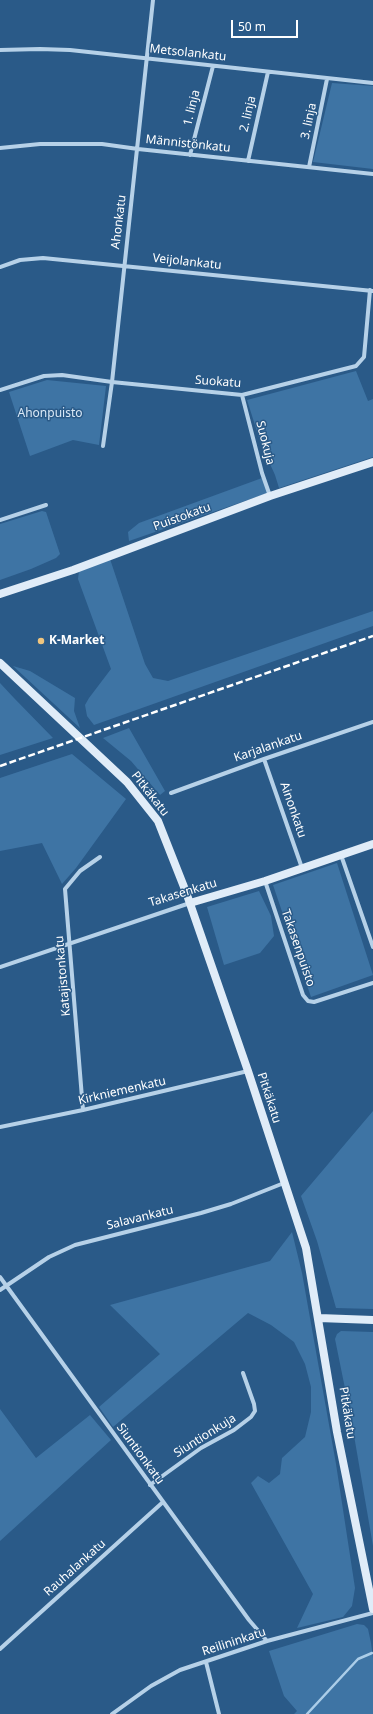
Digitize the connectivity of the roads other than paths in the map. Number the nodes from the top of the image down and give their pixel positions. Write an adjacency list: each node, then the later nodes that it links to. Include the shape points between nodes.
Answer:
1 (153, 0): 3 (street, Ahonkatu)
2 (0, 50): 3 (street, Metsolankatu, via 70,50)
3 (146, 59): 4 (street, Metsolankatu); 9 (street, Ahonkatu)
4 (213, 66): 5 (street, Metsolankatu); 10 (street, 1. linja)
5 (268, 72): 6 (street, Metsolankatu); 11 (street, 2. linja)
6 (328, 79): 7 (street, Metsolankatu); 12 (street, 3. linja)
7 (373, 84)
8 (0, 148): 9 (street, Männistönkatu, via 40,144 102,144)
9 (138, 149): 10 (street, Männistönkatu); 14 (street, Ahonkatu)
10 (190, 155): 11 (street, Männistönkatu)
11 (248, 161): 12 (street, Männistönkatu)
12 (309, 167): 13 (street, Männistönkatu)
13 (373, 174)
14 (124, 266): 15 (street, Veijolankatu, via 43,258 20,260); 16 (street, Veijolankatu); 17 (street, Ahonkatu)
15 (0, 267)
16 (371, 290): 19 (street, Suokatu, via 364,357 356,366)
17 (112, 382): 18 (street, Suokatu, via 62,375 44,376); 19 (street, Suokatu); 20 (street, Ahonkatu)
18 (0, 390)
19 (242, 395): 22 (street, Suokuja)
20 (103, 446)
21 (373, 462): 22 (street, Puistokatu)
22 (270, 496): 25 (street, Puistokatu, via 73,570)
23 (46, 505): 24 (street)
24 (0, 520)
25 (0, 594)
26 (0, 663): 35 (street, Pitkäkatu, via 127,782 158,820)
27 (373, 722): 28 (street, Karjalankatu)
28 (264, 759): 29 (street, Karjalankatu); 33 (street, Ainonkatu)
29 (171, 793)
30 (373, 844): 31 (street, Takasenkatu)
31 (341, 855): 33 (street, Takasenkatu); 37 (street)
32 (100, 857): 36 (street, Katajistonkatu, via 80,871 65,889)
33 (302, 868): 34 (street, Takasenkatu)
34 (265, 881): 35 (street, Takasenkatu); 39 (street, Takasenpuisto, via 303,995 308,1001 314,1002)
35 (190, 903): 36 (street, Takasenkatu); 40 (street, Pitkäkatu)
36 (70, 942): 38 (street, Takasenkatu); 41 (street, Katajistonkatu)
37 (373, 947)
38 (0, 967)
39 (373, 984)
40 (248, 1071): 41 (street, Kirkniemenkatu); 43 (street, Pitkäkatu)
41 (83, 1110): 42 (street, Kirkniemenkatu)
42 (0, 1128)
43 (285, 1183): 45 (street, Salavankatu, via 201,1213 75,1245 49,1257); 47 (street, Pitkäkatu, via 306,1248)
44 (0, 1277): 45 (street, Siuntionkatu)
45 (6, 1286): 46 (street, Salavankatu); 50 (street, Siuntionkatu)
46 (0, 1290)
47 (319, 1318): 48 (street); 52 (street, Pitkäkatu, via 339,1440)
48 (373, 1320)
49 (243, 1373): 50 (street, Siuntionkuja, via 254,1404 252,1417 201,1448)
50 (150, 1485): 51 (street, Siuntionkatu)
51 (163, 1502): 54 (street, Siuntionkatu); 55 (street, Rauhalankatu)
52 (373, 1610)
53 (373, 1613): 54 (street, Reilininkatu)
54 (267, 1641): 56 (street, Reilininkatu)
55 (0, 1648)
56 (206, 1662): 57 (street, Reilininkatu, via 180,1670 151,1686); 58 (street)
57 (112, 1714)
58 (219, 1714)

